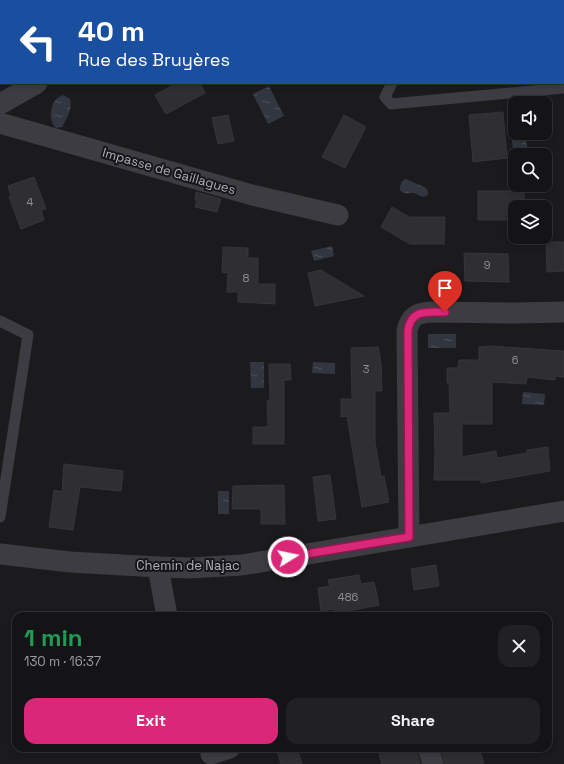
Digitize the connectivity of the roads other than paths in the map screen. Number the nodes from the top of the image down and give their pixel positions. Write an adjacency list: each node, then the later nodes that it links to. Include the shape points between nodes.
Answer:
1 (34, 84): 4 (street)
2 (392, 84): 3 (lane, via 386,97 391,104)
3 (564, 88)
4 (0, 104)
5 (0, 123): 6 (street, Impasse de Gaillagues, via 252,195)
6 (338, 215)
7 (564, 312): 12 (street, via 431,312 420,313 408,324)
8 (0, 321): 10 (lane, via 28,336)
9 (564, 511): 12 (street, Chemin de Najac)
10 (0, 517): 11 (lane)
11 (0, 523)
12 (409, 537): 14 (street, Chemin de Najac, via 242,565)
13 (0, 554): 14 (street, Chemin de Najac, via 70,562)
14 (158, 567): 15 (street)
15 (166, 612)
16 (429, 752): 17 (street)
17 (433, 764)

